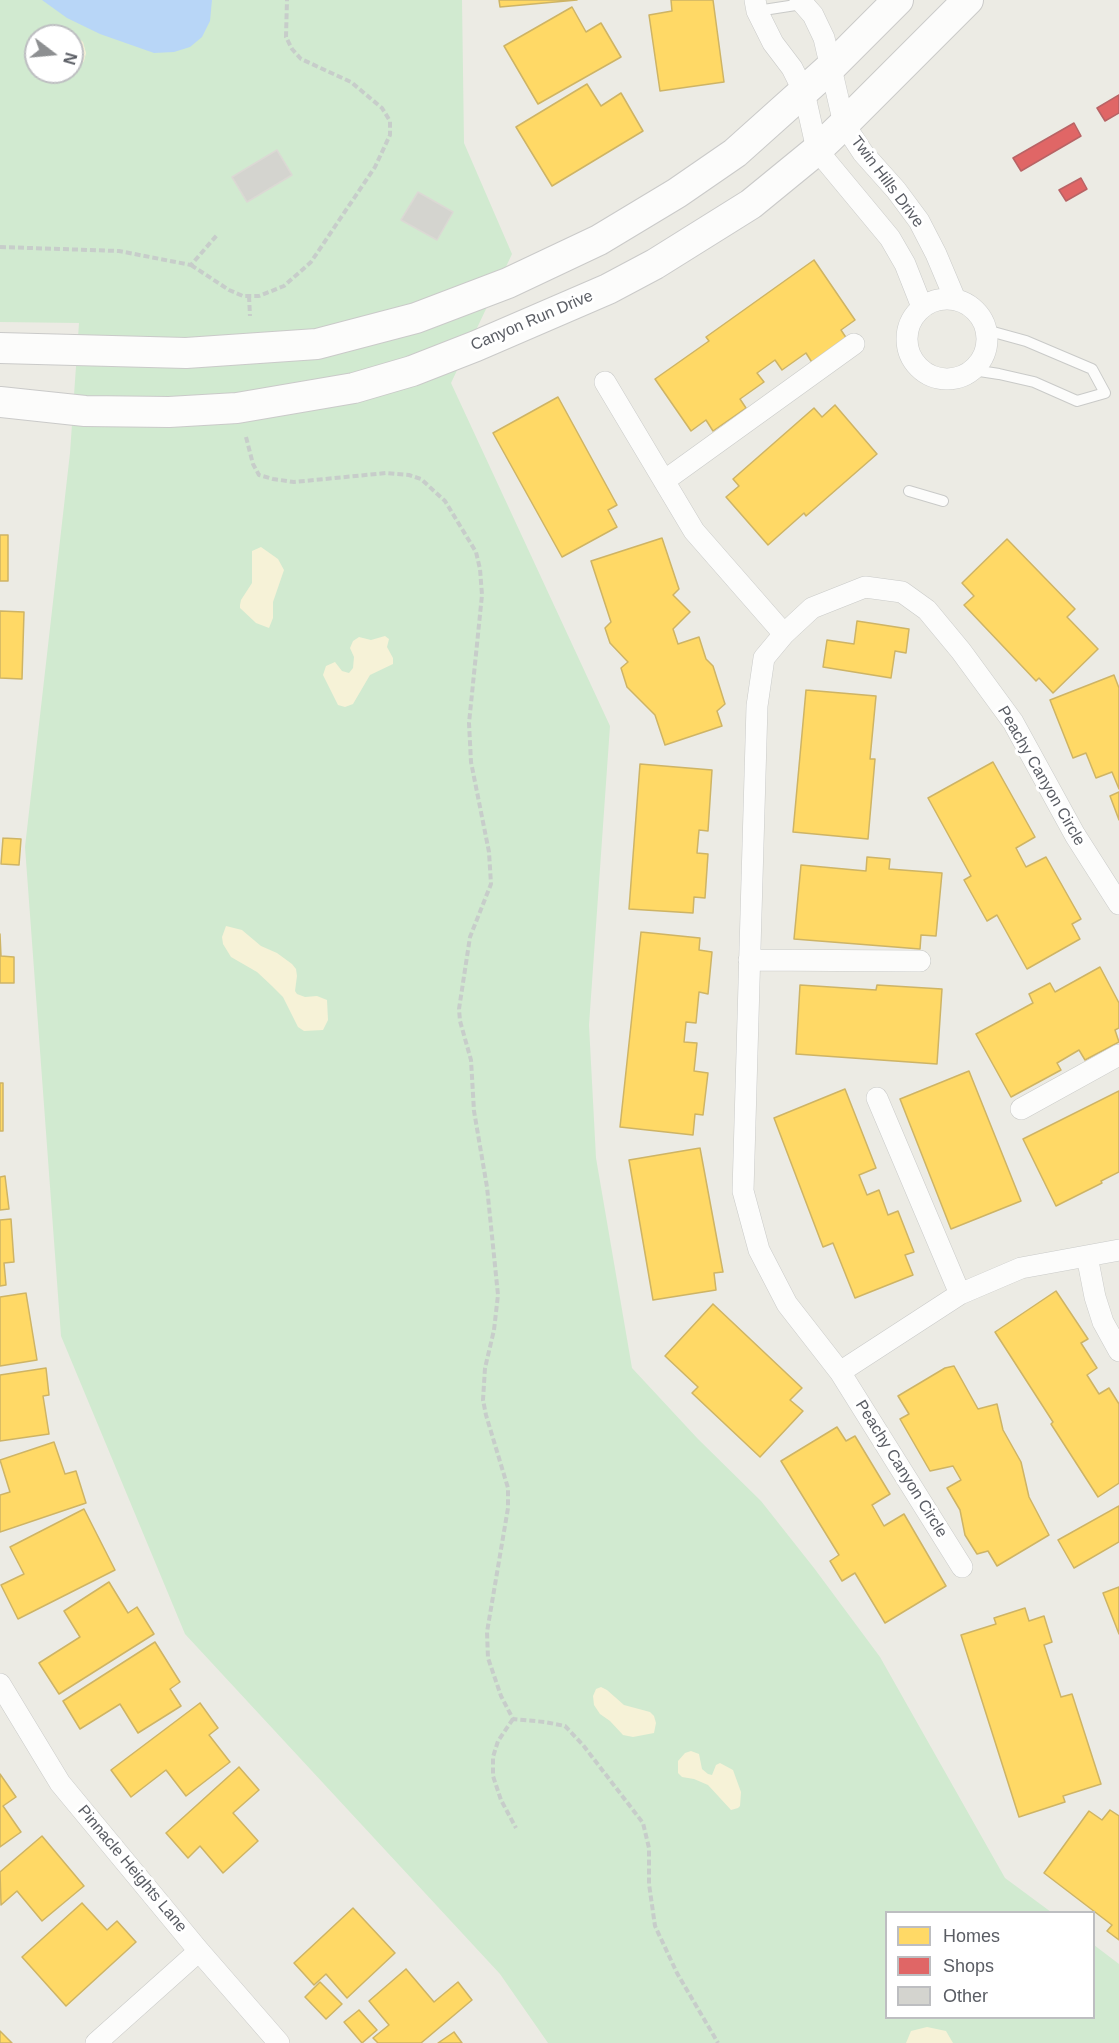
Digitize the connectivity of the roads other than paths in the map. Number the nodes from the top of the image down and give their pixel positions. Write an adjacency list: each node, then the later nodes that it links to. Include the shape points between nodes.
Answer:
1 (898, 0): 5 (street)
2 (968, 0): 7 (street, Canyon Run Drive)
3 (801, 2): 4 (lane); 5 (street, Twin Hills Drive, via 819,25)
4 (756, 6): 6 (street, Twin Hills Drive)
5 (831, 67): 6 (street); 7 (street, Twin Hills Drive)
6 (804, 93): 8 (street, Twin Hills Drive); 13 (street, via 735,153 598,240 508,283 417,318 316,344 186,353)
7 (844, 124): 8 (street, Canyon Run Drive); 9 (street, Twin Hills Drive, via 920,221)
8 (817, 150): 10 (street, Twin Hills Drive, via 890,238); 16 (street, Canyon Run Drive, via 751,204 655,264 540,320 412,371 354,388 237,408 109,411)
9 (955, 299): 10 (street, via 944,298); 11 (street, via 975,310)
10 (922, 307): 14 (street, via 913,317 907,344 919,369 942,380)
11 (986, 330): 14 (street, via 985,353); 14 (lane, via 1026,340 1092,369 1106,393 1077,401 1034,382)
12 (854, 344): 17 (street)
13 (0, 348)
14 (973, 370)
15 (605, 382): 17 (street)
16 (0, 402)
17 (664, 481): 20 (street, via 694,531)
18 (909, 491): 19 (lane)
19 (943, 501)
20 (784, 634): 21 (street, Peachy Canyon Circle, via 812,608 864,587 902,592 927,610 1012,722); 22 (street, Peachy Canyon Circle, via 764,658 757,706)
21 (1119, 904)
22 (749, 960): 23 (street); 31 (street, Peachy Canyon Circle, via 743,1191 759,1250 782,1295)
23 (920, 961)
24 (1119, 1055): 26 (street)
25 (877, 1098): 29 (street)
26 (1021, 1109)
27 (1119, 1250): 28 (street)
28 (1087, 1256): 29 (street, via 1021,1268); 30 (street, via 1103,1322)
29 (960, 1294): 31 (street)
30 (1119, 1351)
31 (840, 1372): 32 (street, Peachy Canyon Circle)
32 (962, 1567)
33 (0, 1684): 34 (street, Pinnacle Heights Lane, via 60,1783)
34 (199, 1951): 35 (street); 36 (street, Pinnacle Heights Lane)
35 (96, 2043)
36 (279, 2043)

